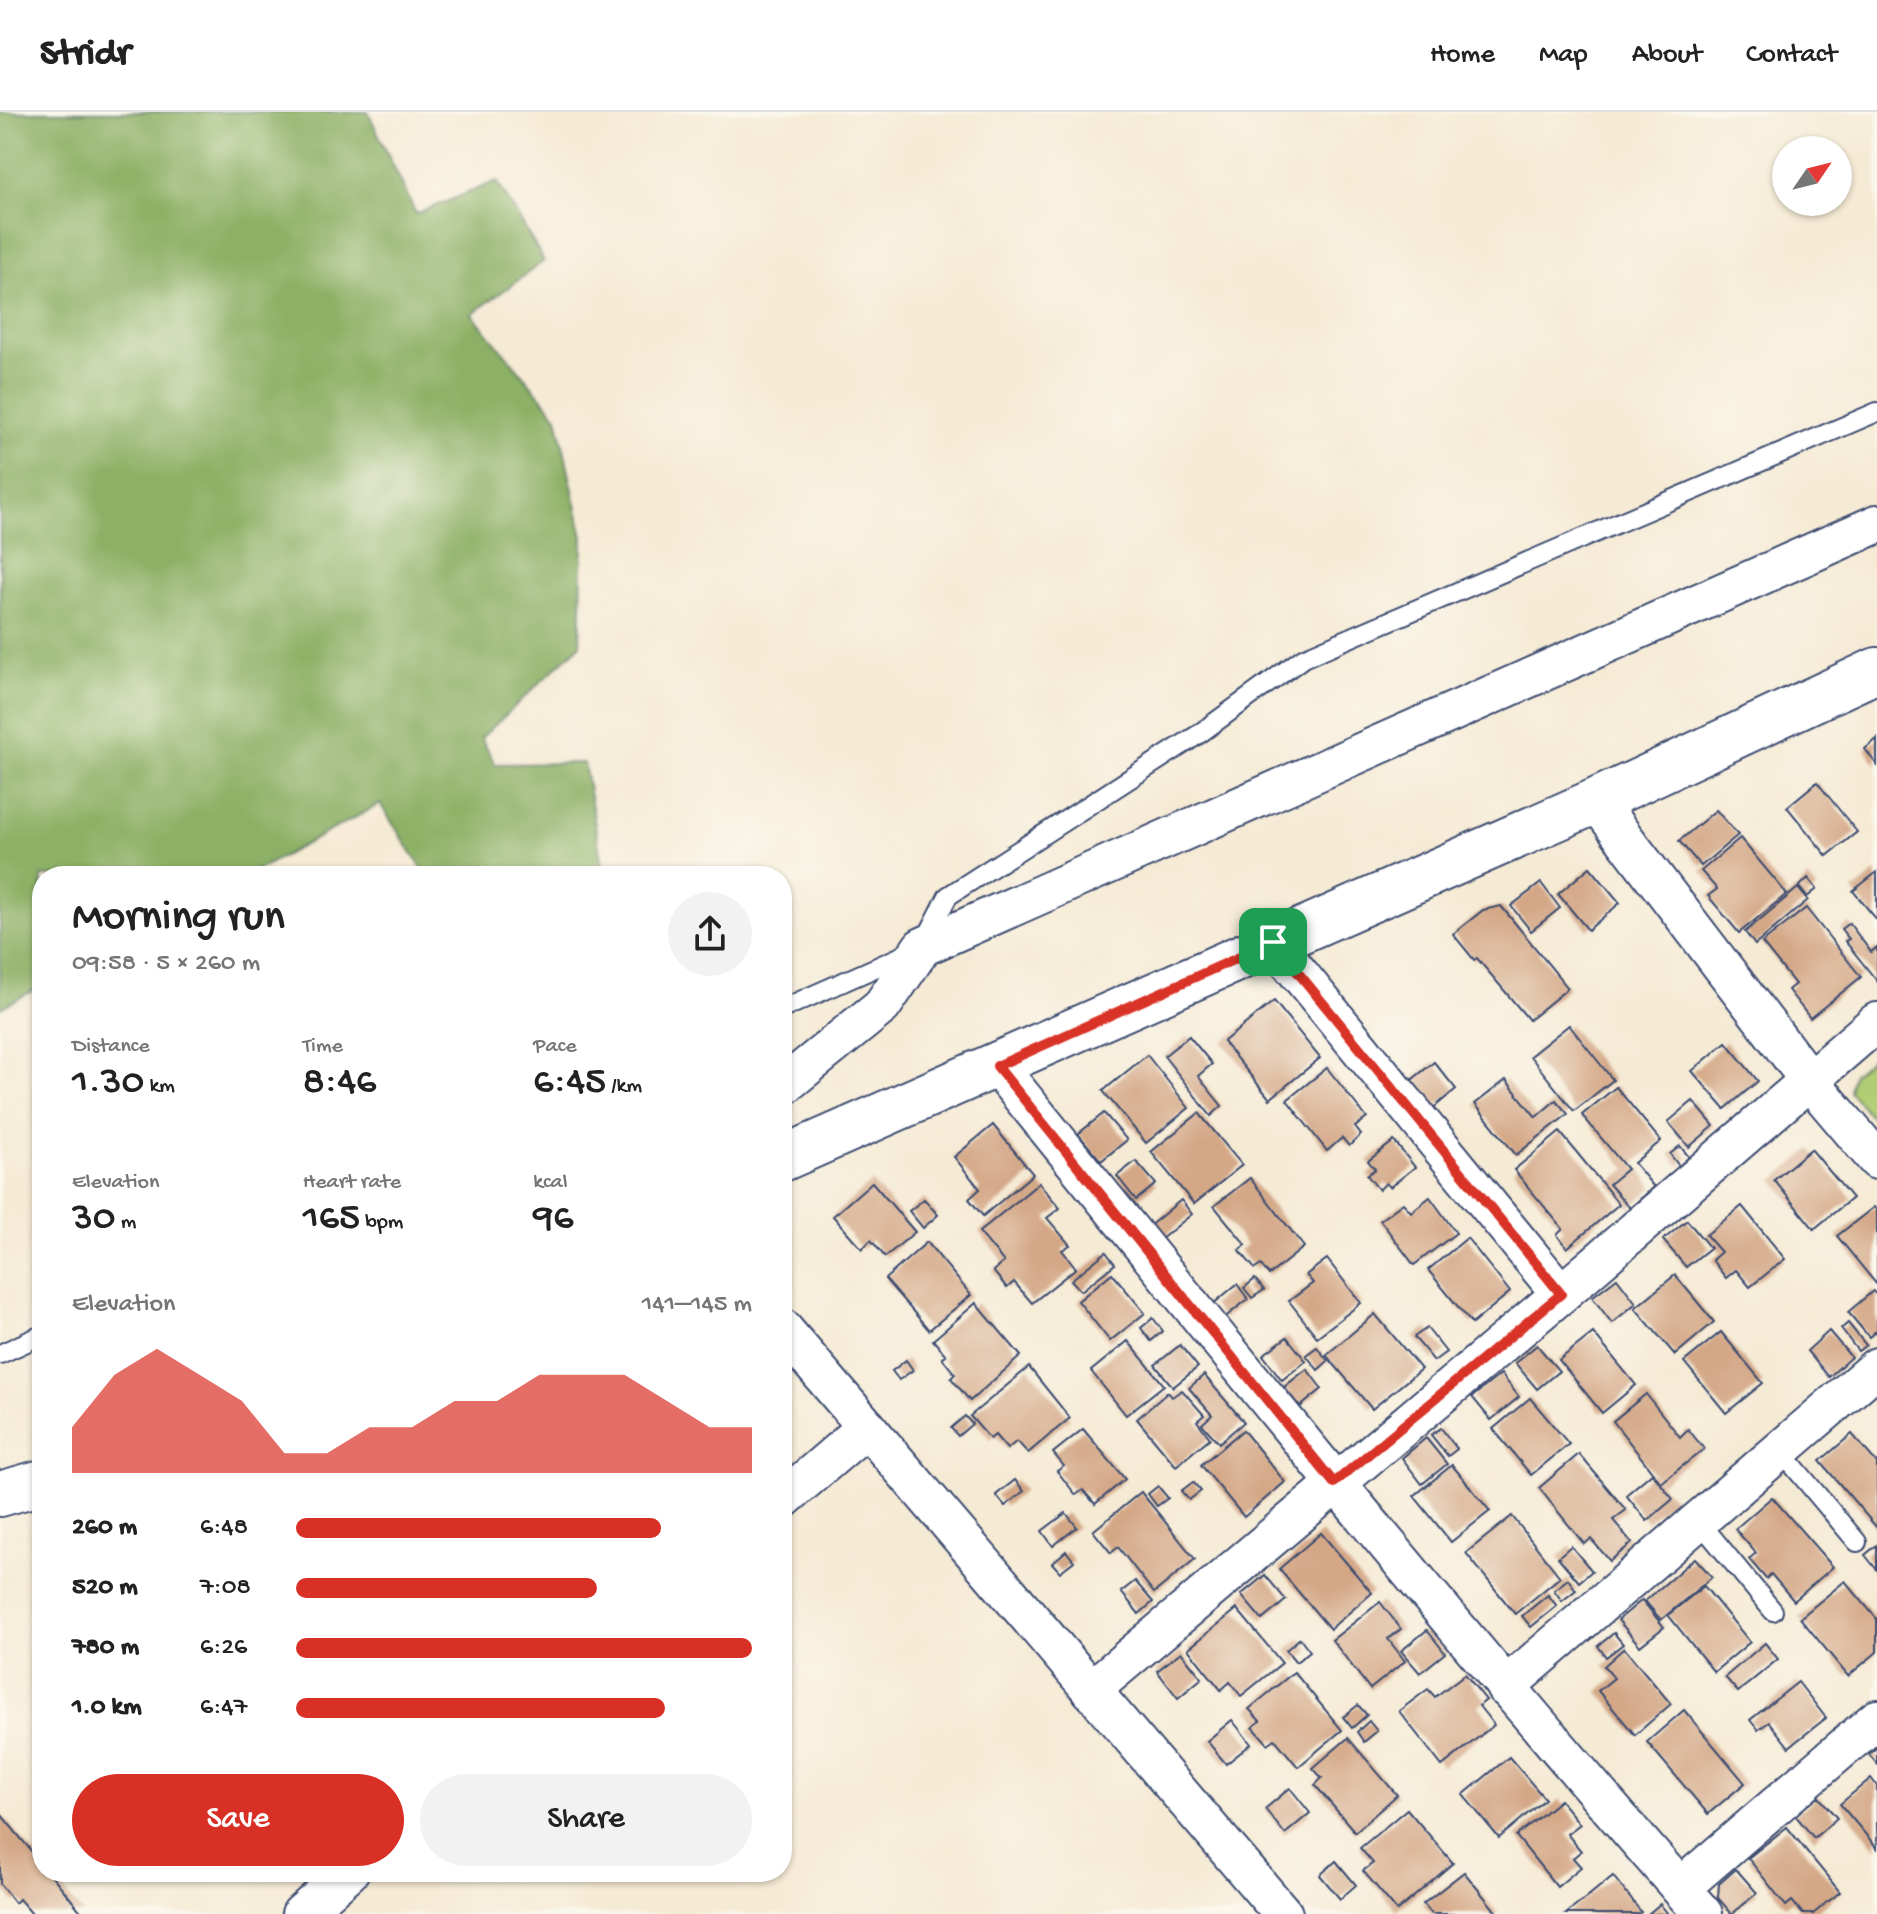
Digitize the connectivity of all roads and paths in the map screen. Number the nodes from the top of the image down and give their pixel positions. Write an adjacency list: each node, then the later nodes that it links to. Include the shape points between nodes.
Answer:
1 (1877, 412): 6 (lane, via 1303,658 1199,734 948,896)
2 (1877, 524): 6 (street)
3 (1877, 670): 4 (street)
4 (1596, 801): 5 (street); 11 (street)
5 (1273, 942): 9 (street); 14 (street)
6 (922, 947): 7 (lane); 10 (street, via 882,1006)
7 (792, 1005)
8 (1877, 1022): 11 (street)
9 (997, 1066): 12 (street); 21 (street)
10 (792, 1079)
11 (1809, 1080): 13 (street); 14 (street)
12 (792, 1155)
13 (1877, 1160)
14 (1561, 1294): 21 (street)
15 (32, 1340): 17 (lane)
16 (792, 1340): 19 (street)
17 (0, 1354)
18 (1872, 1381): 20 (street)
19 (867, 1427): 23 (street); 29 (street)
20 (1780, 1450): 25 (street); 26 (lane)
21 (1334, 1483): 28 (street); 29 (street)
22 (32, 1485): 24 (street)
23 (792, 1491)
24 (0, 1494)
25 (1698, 1520): 27 (lane); 28 (street)
26 (1857, 1542)
27 (1773, 1611)
28 (1505, 1687): 32 (street)
29 (1091, 1690): 34 (street)
30 (1877, 1719): 32 (street)
31 (338, 1882): 33 (street)
32 (1692, 1901)
33 (301, 1914)
34 (1283, 1914)

